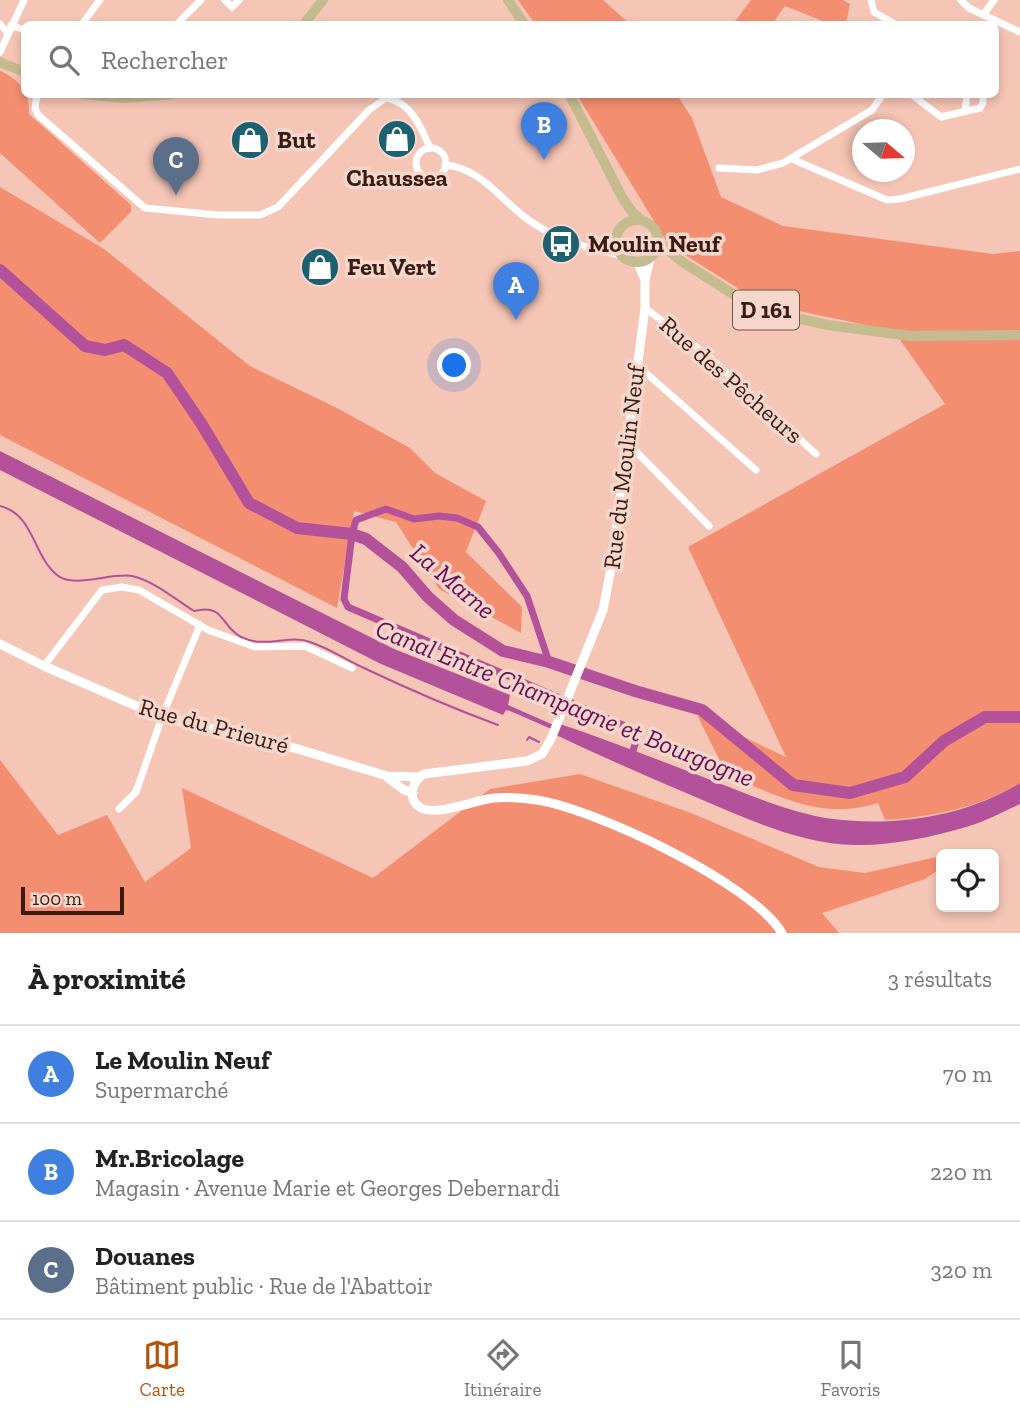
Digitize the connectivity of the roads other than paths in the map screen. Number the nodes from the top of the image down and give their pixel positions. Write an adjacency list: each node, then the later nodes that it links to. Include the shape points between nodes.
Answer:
1 (24, 0): 20 (street)
2 (100, 0): 12 (street)
3 (201, 0): 13 (street)
4 (225, 0): 5 (street, via 232,7)
5 (239, 0)
6 (323, 0): 14 (main road)
7 (508, 0): 15 (main road)
8 (871, 0): 16 (street, via 874,12)
9 (961, 0): 11 (street)
10 (994, 0): 11 (street)
11 (983, 15): 17 (street)
12 (84, 21)
13 (180, 21)
14 (306, 21)
15 (522, 21)
16 (890, 21)
17 (996, 21)
18 (999, 22): 22 (street)
19 (0, 24): 20 (street)
20 (9, 29): 21 (street); 23 (street)
21 (21, 30)
22 (1020, 32)
23 (0, 52)
24 (0, 62): 25 (main road)
25 (21, 71)
26 (36, 98): 27 (street, via 38,115 139,205 188,213 260,215 278,207 369,110)
27 (386, 98)
28 (386, 98): 35 (street, via 420,122)
29 (571, 98): 40 (main road)
30 (880, 98): 36 (street, via 872,110)
31 (916, 98): 34 (street, via 938,117)
32 (967, 98): 34 (street)
33 (983, 98): 34 (street, via 982,106)
34 (965, 111)
35 (430, 148): 37 (street, via 442,153); 37 (street, via 417,158 420,173 437,176)
36 (792, 159): 38 (street, via 757,170); 39 (street, via 887,200)
37 (445, 165): 44 (street, via 471,171 544,230)
38 (719, 168)
39 (1020, 169)
40 (623, 199): 41 (main road); 42 (main road)
41 (641, 220): 42 (main road); 45 (main road, via 656,231)
42 (625, 224): 43 (main road)
43 (616, 240): 44 (street); 46 (main road)
44 (600, 250): 46 (street)
45 (654, 252): 47 (main road); 48 (street, Rue du Moulin Neuf); 50 (main road, D 161, via 681,261 747,302 810,322 910,336)
46 (620, 255): 47 (main road)
47 (638, 263): 48 (street, Rue du Moulin Neuf)
48 (645, 280): 49 (street, Rue du Moulin Neuf)
49 (645, 308): 51 (street, Rue du Moulin Neuf); 53 (street, Rue des Pêcheurs, via 708,356)
50 (1020, 335)
51 (637, 366): 52 (street, Rue du Moulin Neuf); 54 (street)
52 (627, 442): 55 (street); 61 (street, Rue du Moulin Neuf, via 608,588)
53 (816, 454)
54 (756, 470)
55 (709, 526)
56 (200, 625): 58 (street, via 139,590 102,590); 59 (street, via 255,647 305,646); 60 (street)
57 (0, 644): 58 (street, Rue du Prieuré)
58 (44, 666): 60 (street, Rue du Prieuré)
59 (352, 668)
60 (162, 717): 62 (street, Rue du Prieuré, via 298,749); 65 (street, via 136,792)
61 (551, 738): 63 (street, Rue du Prieuré, via 542,754 527,761 434,771)
62 (387, 776): 63 (street, Rue du Prieuré); 64 (street, Rue du Prieuré)
63 (418, 777): 64 (street)
64 (412, 793): 66 (street, Rue du Prieuré, via 423,809 443,810 507,798 543,801 582,812 623,828 719,880 762,910)
65 (119, 809)
66 (782, 933)

